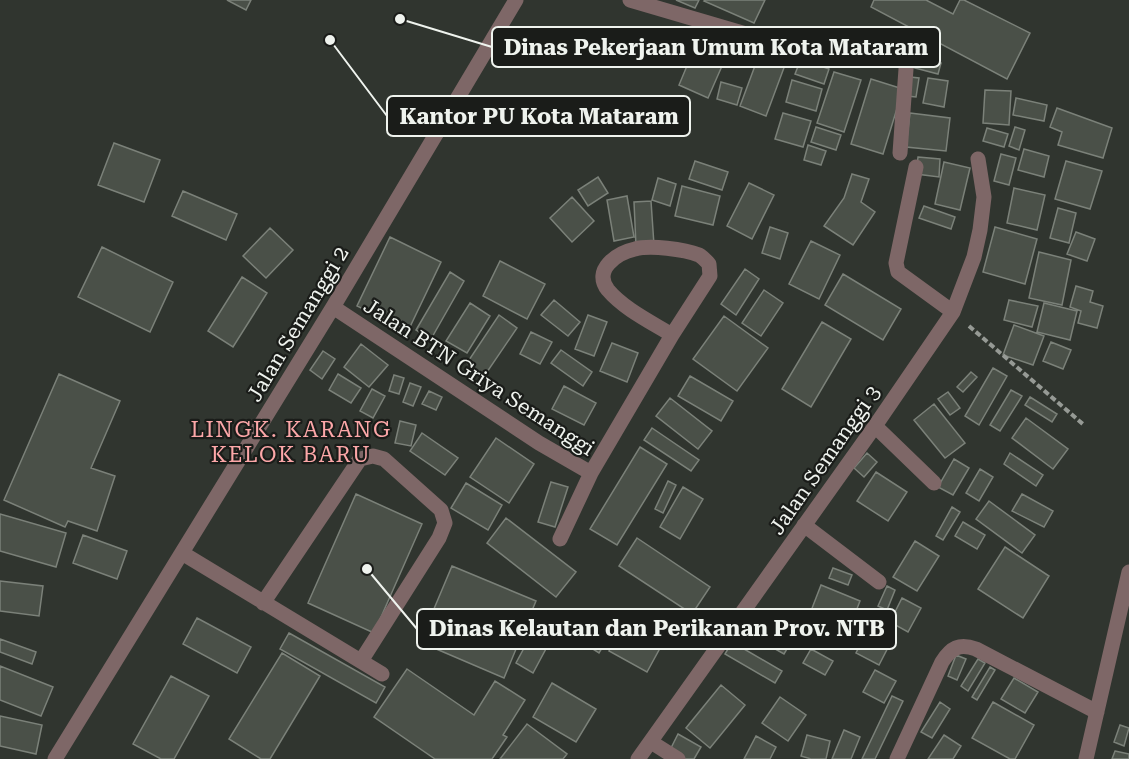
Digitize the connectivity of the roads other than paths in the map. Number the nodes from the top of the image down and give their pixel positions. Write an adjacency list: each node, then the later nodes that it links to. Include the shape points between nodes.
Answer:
1 (516, 0): 6 (street, Jalan Semanggi 2)
2 (630, 0): 3 (street, via 763,39 907,55)
3 (900, 153)
4 (978, 159): 7 (street, Jalan Semanggi 3, via 984,197 980,230)
5 (916, 167): 7 (street, via 896,263 898,272)
6 (333, 307): 10 (street, Jalan BTN Griya Semanggi); 14 (street, Jalan Semanggi 2)
7 (953, 312): 9 (street, Jalan Semanggi 3)
8 (672, 335): 8 (street, Jalan BTN Griya Semanggi, via 710,276 709,264 701,256 680,250 637,248 611,260 602,279 608,289 622,303); 10 (street, Jalan BTN Griya Semanggi)
9 (875, 426): 11 (street); 12 (street, Jalan Semanggi 3)
10 (591, 473): 13 (street)
11 (934, 483)
12 (804, 525): 16 (street); 21 (street, Jalan Semanggi 3)
13 (560, 539)
14 (182, 553): 17 (street); 22 (street, Jalan Semanggi 2)
15 (1129, 572): 20 (street)
16 (879, 582)
17 (263, 603): 18 (street); 18 (street, via 360,459 384,459 441,510 444,522 439,538)
18 (361, 661): 19 (street)
19 (382, 674)
20 (1097, 712): 25 (street, via 976,649 957,646 942,662); 26 (street)
21 (651, 742): 23 (street, Jalan Semanggi 3); 24 (street)
22 (55, 759)
23 (638, 759)
24 (678, 759)
25 (897, 759)
26 (1086, 759)

